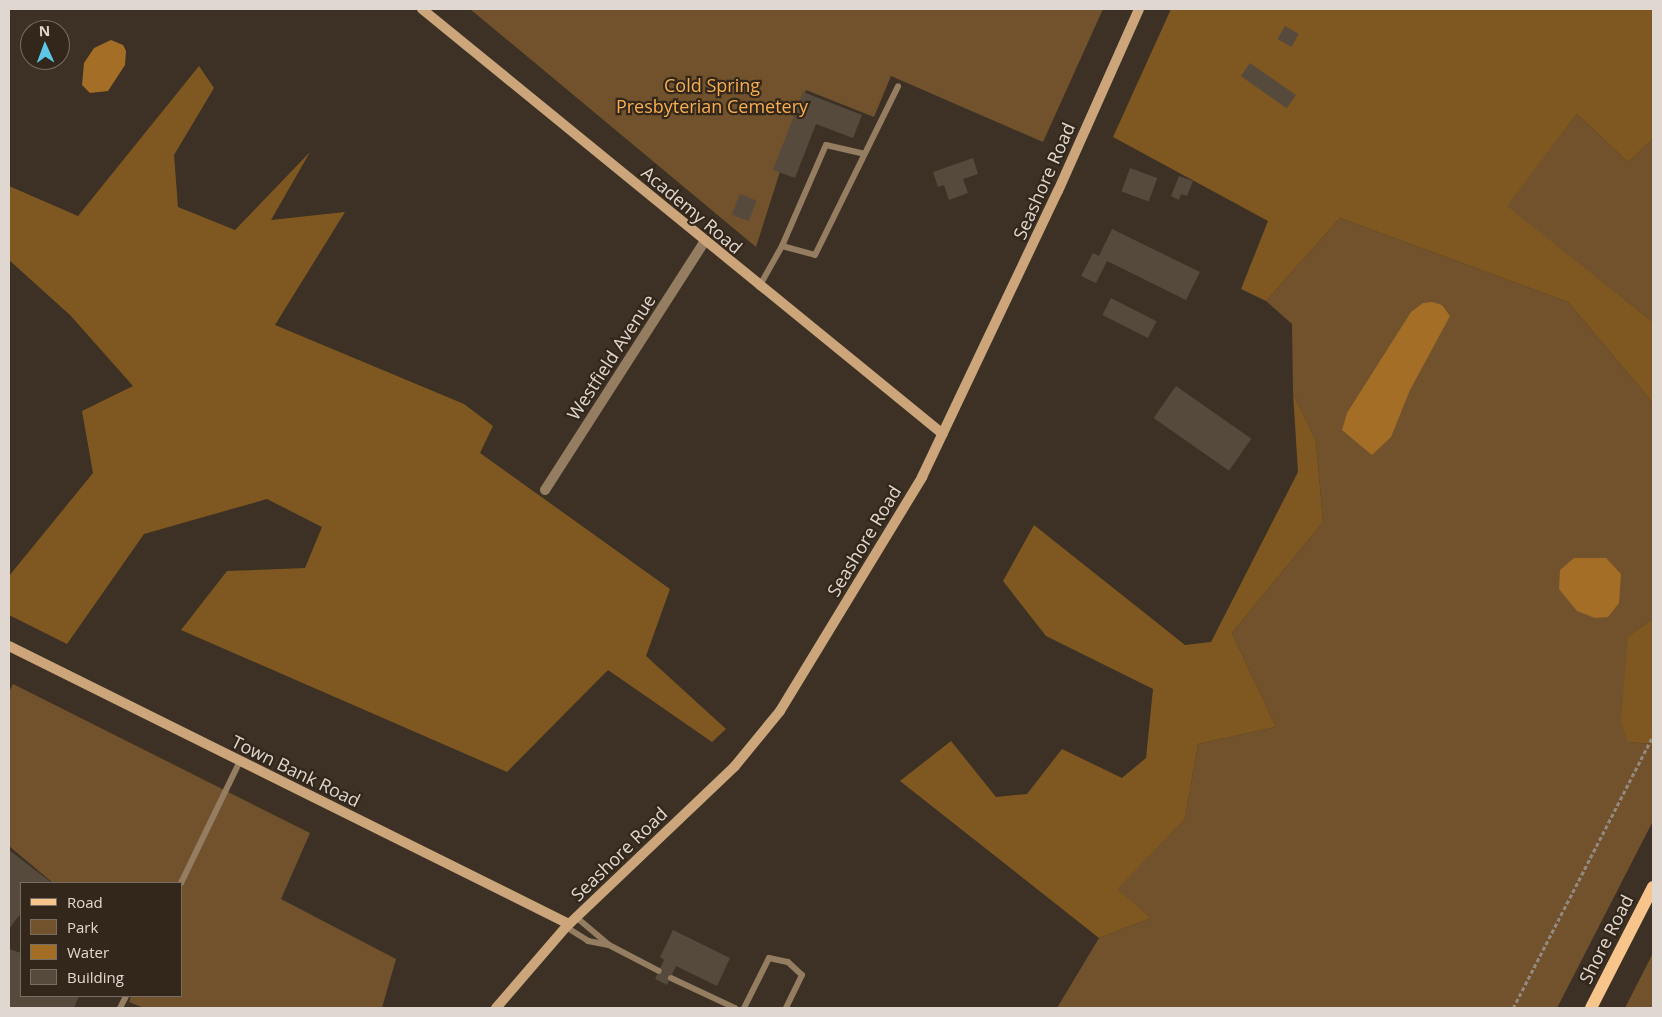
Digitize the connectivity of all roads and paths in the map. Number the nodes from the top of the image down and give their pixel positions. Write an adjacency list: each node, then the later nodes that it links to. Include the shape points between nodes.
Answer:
1 (422, 9): 5 (street, Academy Road)
2 (1139, 9): 8 (street, Seashore Road, via 1050,208)
3 (898, 86): 4 (lane)
4 (864, 154): 6 (lane, via 814,255); 6 (lane, via 826,145)
5 (704, 241): 7 (street, Academy Road); 9 (street, Westfield Avenue)
6 (782, 246): 7 (lane)
7 (759, 287): 8 (street, Academy Road)
8 (943, 434): 15 (street, Seashore Road, via 917,485 780,711 758,740 735,766)
9 (545, 490)
10 (9, 646): 12 (street, Town Bank Road)
11 (1653, 736): 23 (path)
12 (240, 761): 13 (lane); 15 (street, Town Bank Road)
13 (181, 882)
14 (1653, 886): 24 (main road, Shore Road)
15 (570, 923): 16 (lane); 16 (lane, via 588,941); 19 (street, Seashore Road)
16 (610, 945): 17 (lane)
17 (659, 971)
18 (671, 978): 20 (lane)
19 (496, 1008)
20 (735, 1008)
21 (744, 1008): 22 (lane, via 769,958 788,962 802,975)
22 (786, 1008)
23 (1513, 1008)
24 (1591, 1008)

